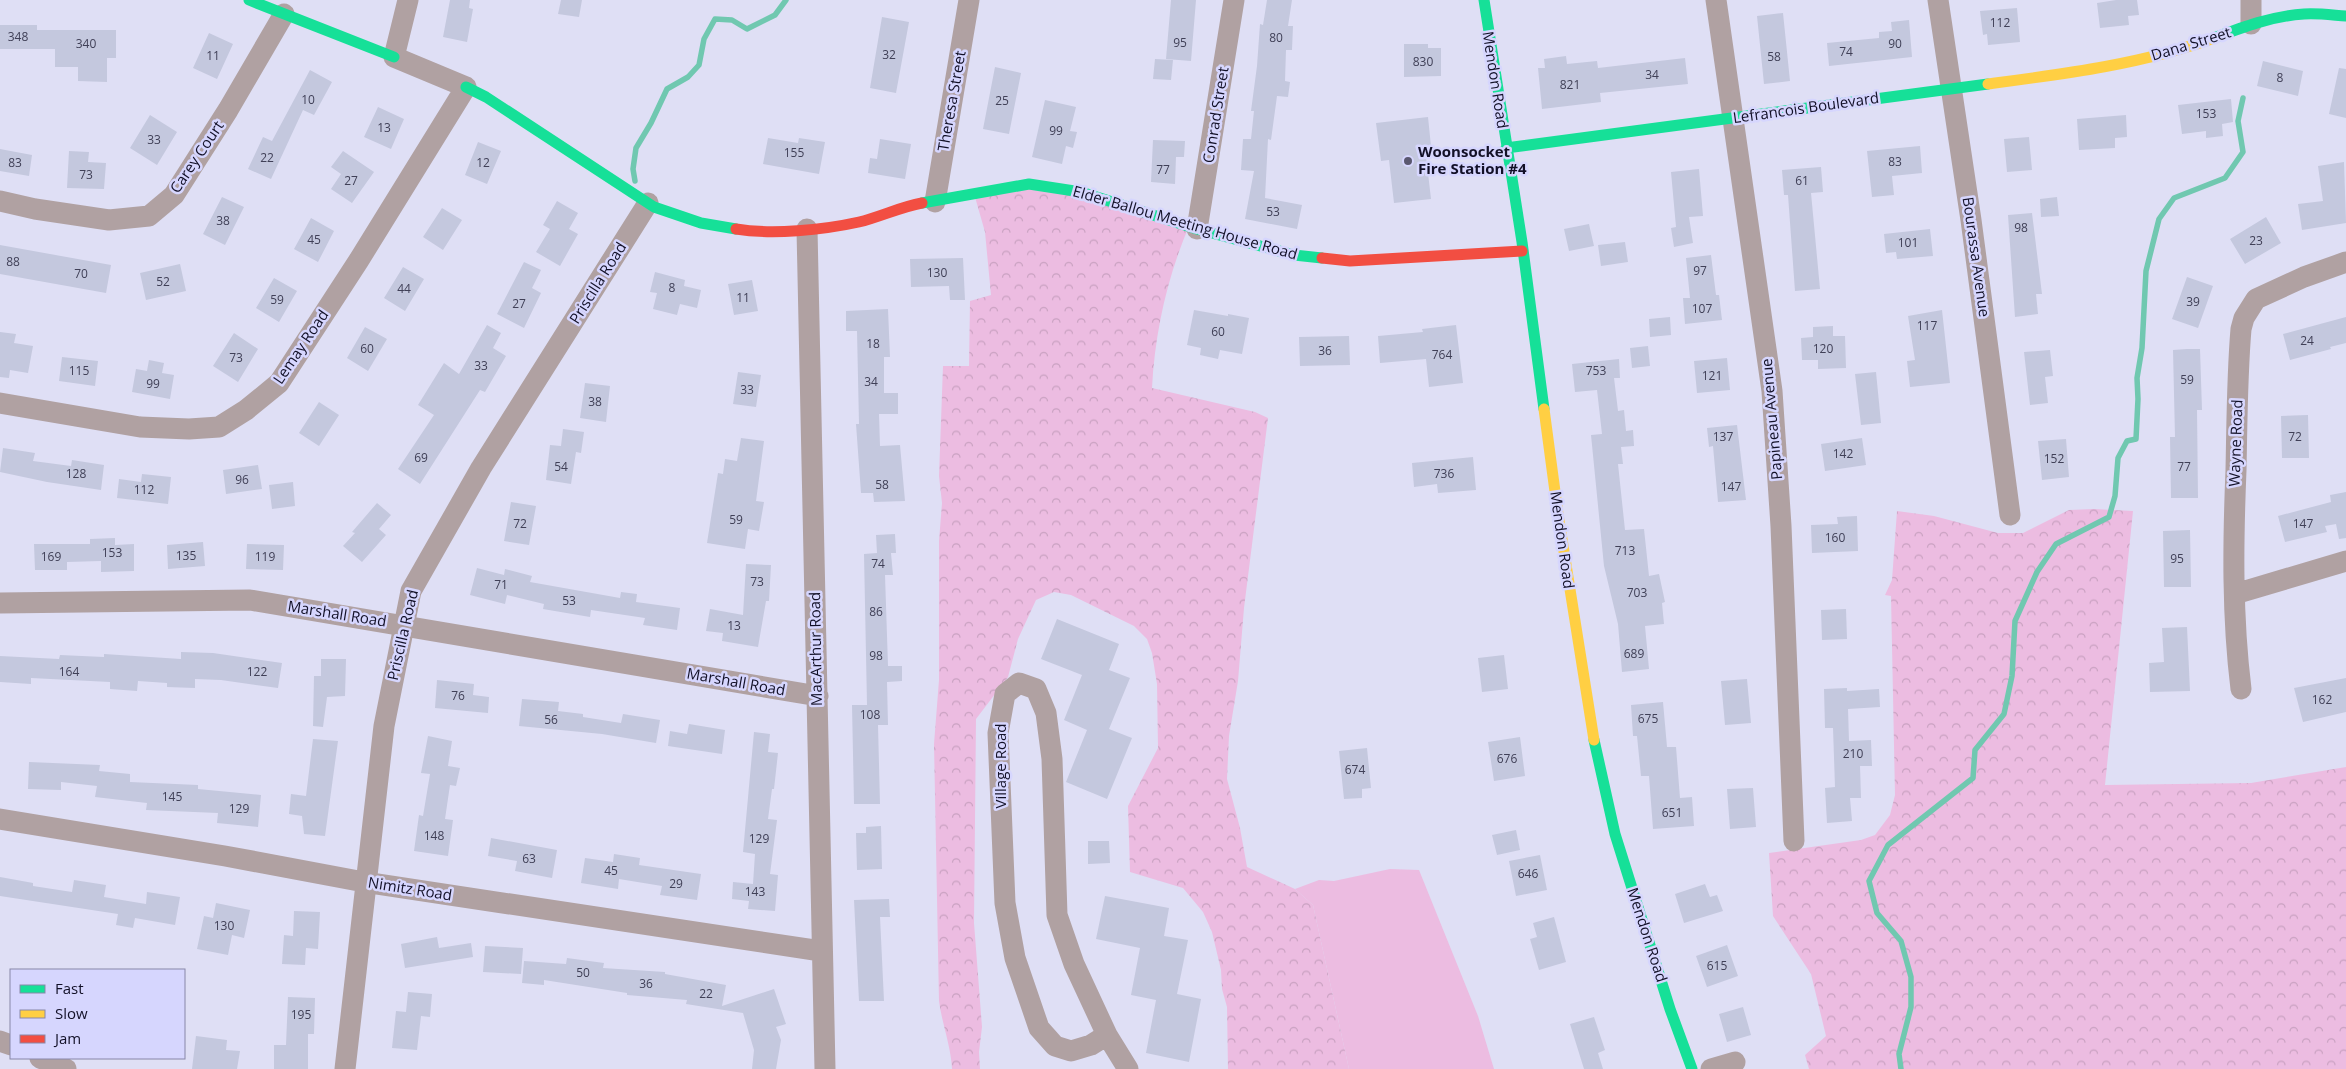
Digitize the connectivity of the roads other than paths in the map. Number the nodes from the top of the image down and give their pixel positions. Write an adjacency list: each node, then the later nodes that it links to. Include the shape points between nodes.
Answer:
1 (249, 0): 9 (street, Elder Ballou Meeting House Road)
2 (408, 0): 12 (street)
3 (969, 0): 19 (street, Theresa Street)
4 (1234, 0): 22 (street, Conrad Street)
5 (1484, 0): 17 (street, Mendon Road)
6 (1716, 0): 16 (street, Papineau Avenue)
7 (1938, 0): 15 (street, Bourassa Avenue)
8 (2251, 0): 11 (street, Dana Street)
9 (284, 14): 12 (street, Elder Ballou Meeting House Road); 18 (street, Carey Court, via 174,195 149,216 109,220)
10 (2346, 16): 11 (street, via 2305,14)
11 (2251, 24): 13 (street, Dana Street, via 2180,50)
12 (394, 58): 14 (street, Elder Ballou Meeting House Road)
13 (2106, 65): 15 (street, Lefrancois Boulevard)
14 (466, 87): 20 (street, Elder Ballou Meeting House Road); 25 (street, Lemay Road, via 279,383 246,410 219,426 189,429 140,427)
15 (1951, 88): 16 (street, Lefrancois Boulevard); 26 (street, Bourassa Avenue)
16 (1732, 118): 17 (street, Lefrancois Boulevard); 34 (street, Papineau Avenue, via 1772,391)
17 (1506, 148): 23 (street, Mendon Road)
18 (0, 201)
19 (935, 202): 21 (street, Elder Ballou Meeting House Road, via 859,222); 22 (street, Elder Ballou Meeting House Road, via 1030,184 1081,192 1152,212)
20 (648, 203): 21 (street, Elder Ballou Meeting House Road, via 701,223 749,231); 30 (street, Priscilla Road, via 481,468 411,591)
21 (806, 229): 32 (street, MacArthur Road)
22 (1197, 229): 23 (street, Elder Ballou Meeting House Road, via 1294,256 1350,261)
23 (1522, 251): 44 (street, Mendon Road, via 1558,514 1596,751 1615,834)
24 (2346, 262): 28 (street, Wayne Road, via 2270,291 2256,299 2244,318 2236,413)
25 (0, 403)
26 (2010, 515)
27 (2346, 561): 28 (street)
28 (2235, 594): 31 (street, Wayne Road)
29 (0, 603): 30 (street, Marshall Road, via 250,600)
30 (402, 625): 32 (street, Marshall Road); 35 (street, Priscilla Road, via 384,726)
31 (2242, 689)
32 (818, 696): 36 (street, MacArthur Road)
33 (0, 819): 35 (street, Nimitz Road)
34 (1794, 840)
35 (364, 882): 36 (street, Nimitz Road); 41 (street, Priscilla Road)
36 (822, 951): 42 (street, MacArthur Road)
37 (1107, 1035): 37 (street, Village Road, via 1074,964 1057,915 1052,759 1046,713 1036,689 1019,683 1005,694 998,733 1005,903 1015,958 1039,1028 1055,1046 1071,1051 1091,1045); 43 (street, Village Road)
38 (42, 1059): 40 (street)
39 (1735, 1062): 45 (street)
40 (66, 1069)
41 (345, 1069)
42 (825, 1069)
43 (1128, 1069)
44 (1692, 1069)
45 (1710, 1069)

